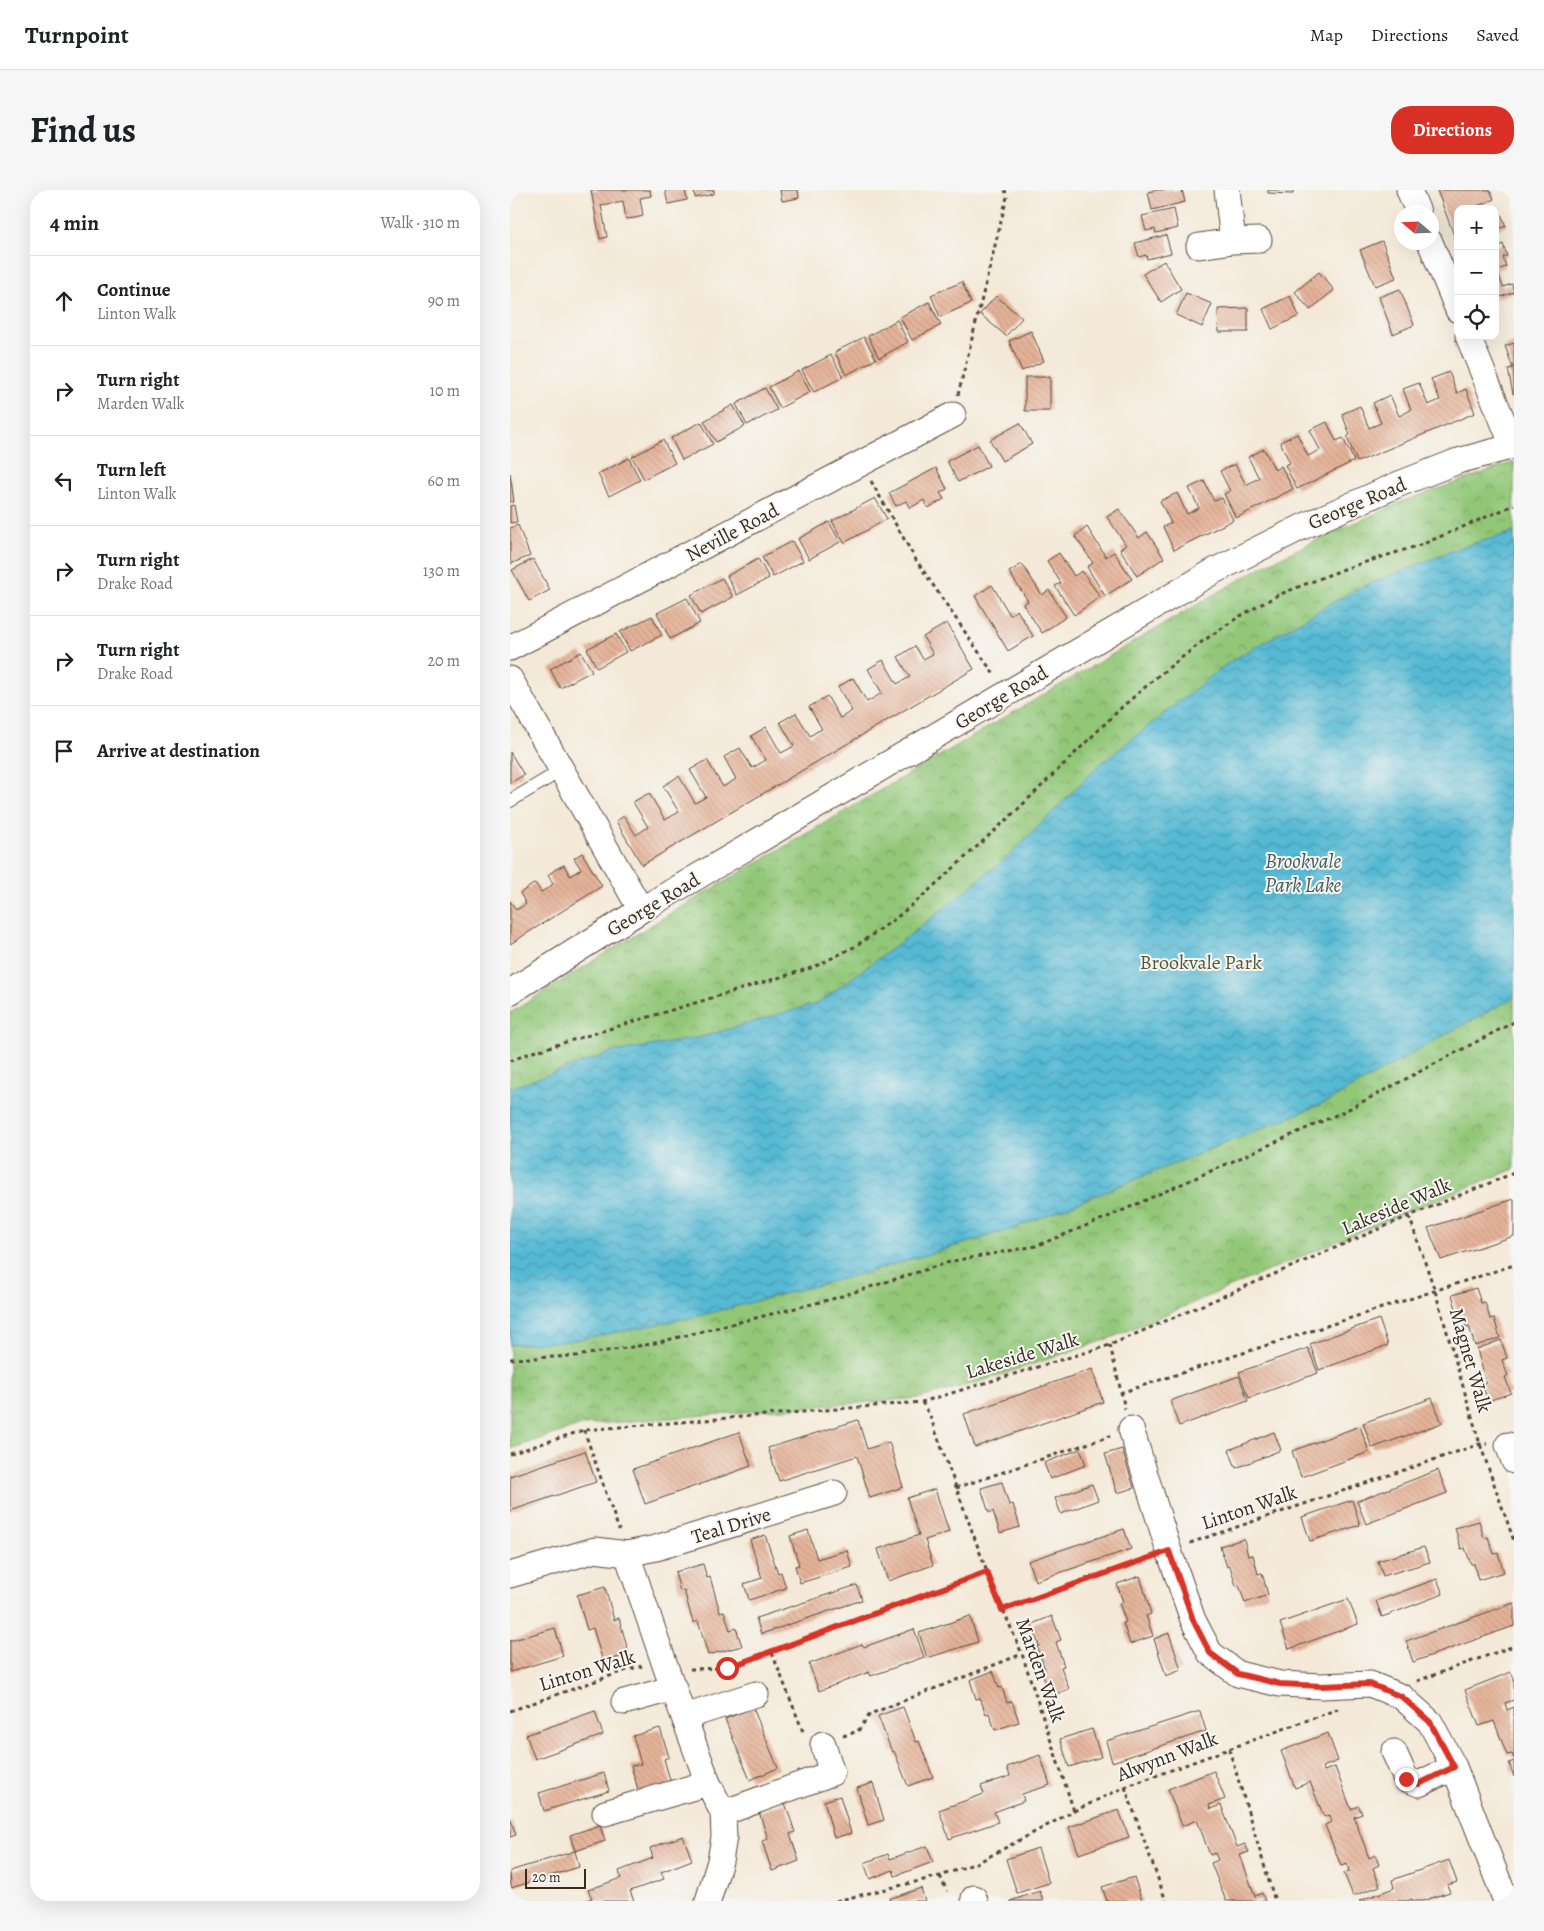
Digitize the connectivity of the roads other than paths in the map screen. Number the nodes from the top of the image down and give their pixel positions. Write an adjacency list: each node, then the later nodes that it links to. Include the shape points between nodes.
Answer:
1 (1227, 190): 5 (street)
2 (1409, 190): 3 (street)
3 (1415, 205)
4 (1259, 240): 5 (street)
5 (1233, 241): 6 (street)
6 (1200, 246)
7 (1433, 250): 8 (street)
8 (1454, 300)
9 (1470, 340): 11 (street)
10 (953, 415): 12 (street, Neville Road)
11 (1513, 446): 16 (street, George Road, via 1458,461 1399,484 1214,571)
12 (510, 648)
13 (510, 679): 14 (street)
14 (562, 770): 15 (lane); 16 (street)
15 (510, 801)
16 (641, 910): 17 (street, George Road)
17 (510, 992)
18 (1131, 1429): 28 (street, via 1193,1620 1210,1653 1238,1674 1280,1684 1370,1684 1402,1697 1430,1722)
19 (834, 1493): 20 (street, Teal Drive)
20 (627, 1554): 21 (street, Teal Drive, via 595,1550); 22 (street)
21 (510, 1575)
22 (670, 1679): 24 (street); 25 (street)
23 (756, 1694): 25 (street)
24 (624, 1702)
25 (685, 1716): 29 (street)
26 (823, 1744): 31 (street, via 832,1774)
27 (1394, 1752): 28 (street, via 1406,1779 1419,1784)
28 (1454, 1767): 33 (street)
29 (708, 1783): 30 (street); 31 (street)
30 (605, 1813)
31 (722, 1813): 32 (street, via 724,1836)
32 (708, 1901)
33 (1506, 1901)

